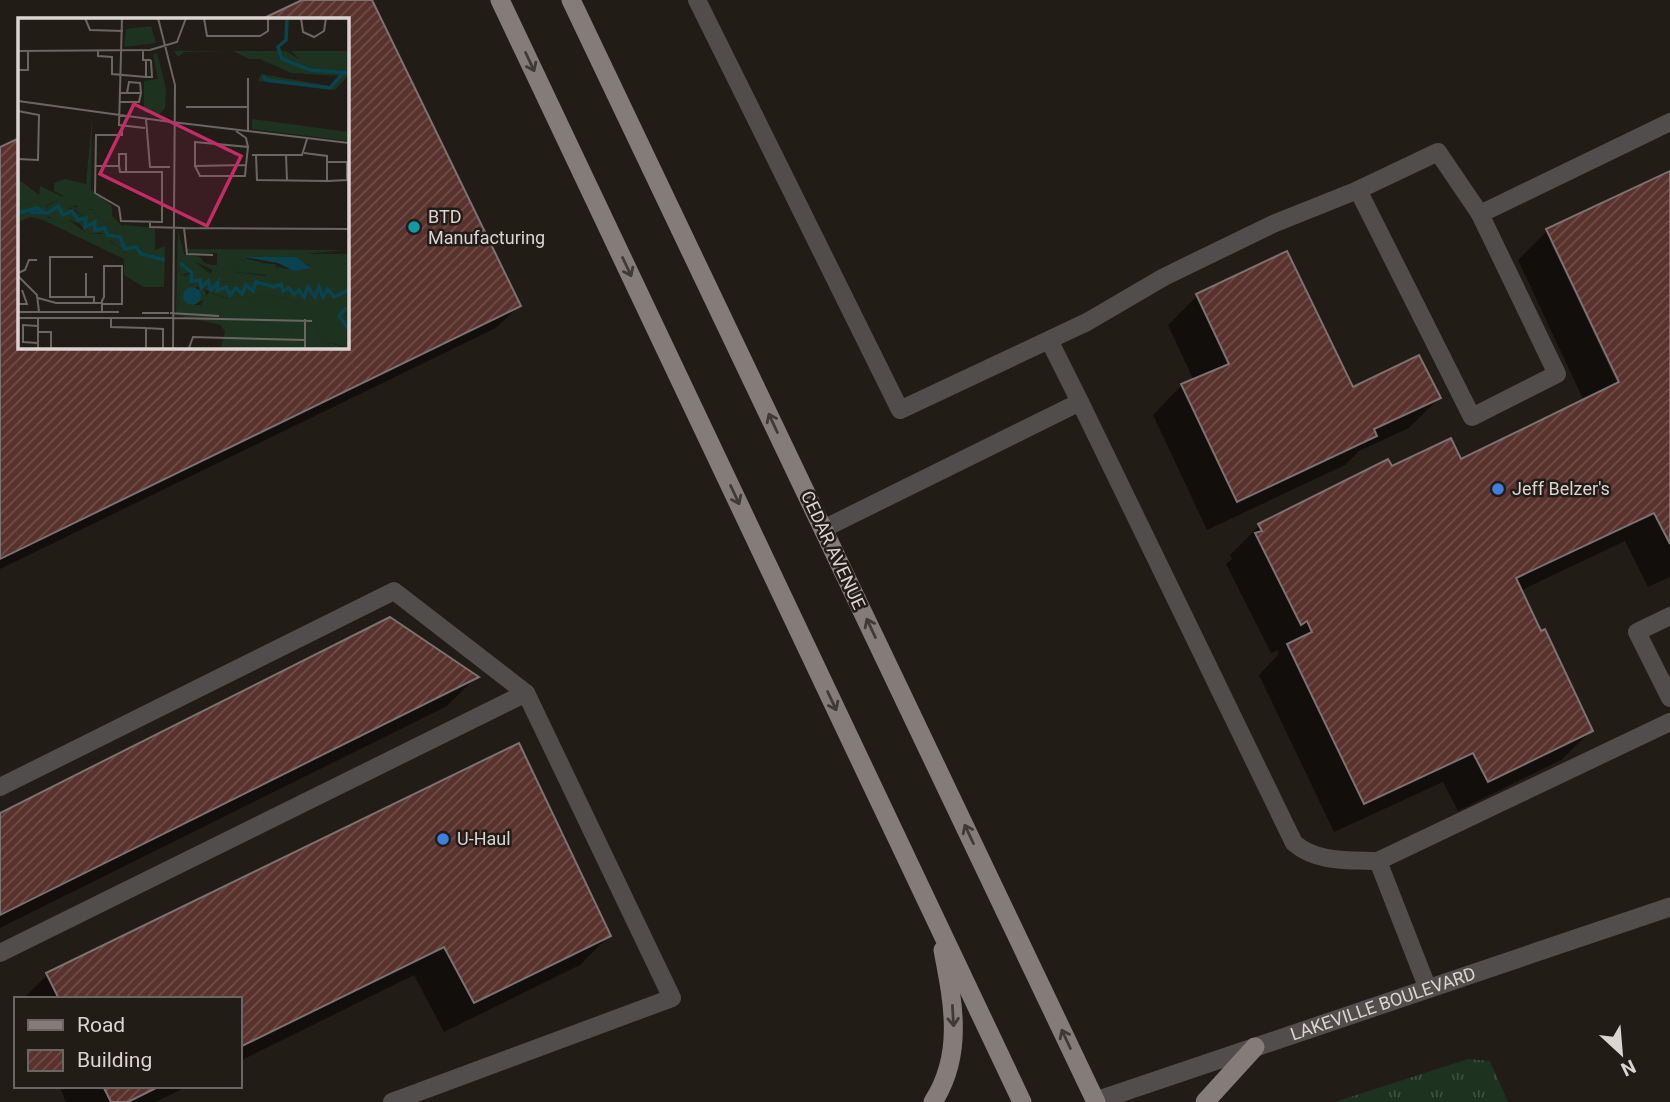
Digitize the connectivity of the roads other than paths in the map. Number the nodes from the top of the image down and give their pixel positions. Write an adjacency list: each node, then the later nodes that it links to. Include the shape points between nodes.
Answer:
1 (500, 0): 17 (main road, one-way to 17)
2 (571, 0): 9 (main road, CEDAR AVENUE, one-way to 2)
3 (697, 0): 7 (lane, via 900,410)
4 (1670, 121): 6 (lane)
5 (1358, 190): 6 (lane, via 1438,152); 6 (lane, via 1472,417 1557,374); 7 (lane, via 1273,224)
6 (1480, 214)
7 (1049, 340): 8 (lane)
8 (1080, 402): 9 (lane); 15 (lane, via 1294,843 1319,857)
9 (823, 529): 24 (main road, CEDAR AVENUE, one-way to 9)
10 (1670, 616): 12 (lane, via 1637,632)
11 (526, 693): 14 (lane, via 394,591); 18 (lane); 21 (lane, via 672,998)
12 (1670, 698)
13 (1670, 722): 15 (lane)
14 (0, 787)
15 (1378, 861): 19 (lane)
16 (1670, 907): 19 (street, LAKEVILLE BOULEVARD)
17 (939, 925): 22 (main road, one-way to 22, via 955,1017 944,1085); 23 (main road)
18 (0, 953)
19 (1428, 989): 20 (street, LAKEVILLE BOULEVARD)
20 (1255, 1047): 24 (street, LAKEVILLE BOULEVARD); 25 (main road)
21 (392, 1102)
22 (933, 1102)
23 (1023, 1102)
24 (1095, 1102)
25 (1205, 1102)

